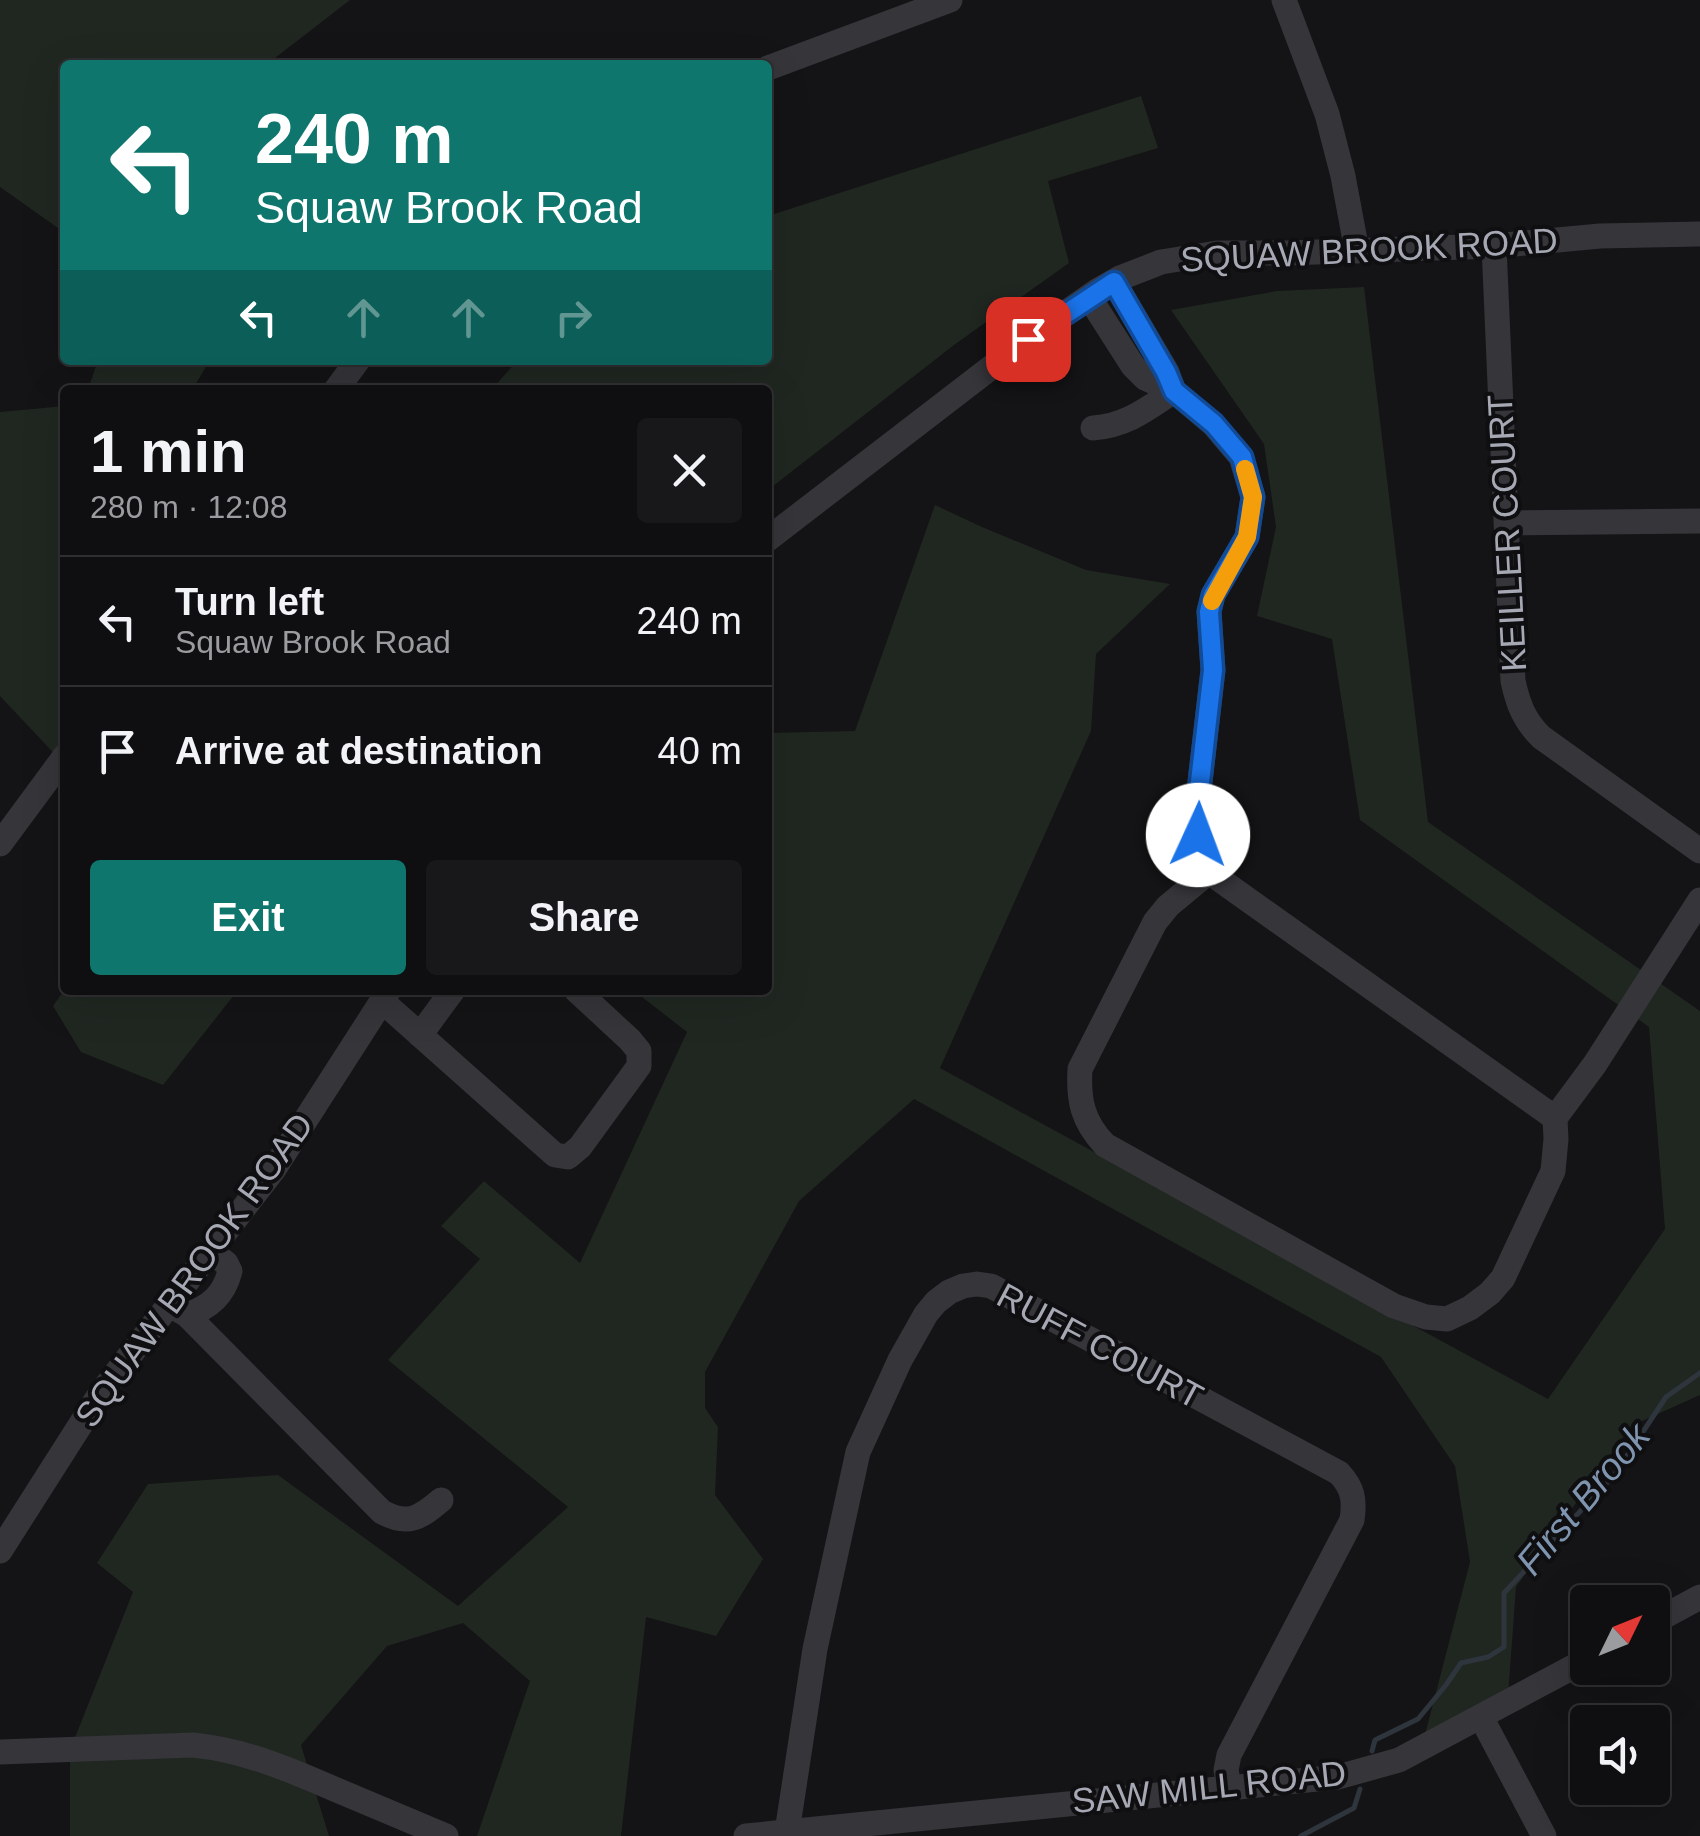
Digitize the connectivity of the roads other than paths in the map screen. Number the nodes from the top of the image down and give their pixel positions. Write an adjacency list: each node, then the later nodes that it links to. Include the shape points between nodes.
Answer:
1 (950, 0): 3 (street)
2 (1284, 0): 6 (street, via 1327,114)
3 (772, 67)
4 (1700, 234): 5 (street, SQUAW BROOK ROAD)
5 (1494, 246): 6 (street, SQUAW BROOK ROAD); 12 (street, KEILLER COURT)
6 (1356, 250): 7 (street, SQUAW BROOK ROAD, via 1185,256)
7 (1114, 282): 8 (street, SQUAW BROOK ROAD); 9 (street)
8 (1089, 297): 9 (street, via 1133,366); 13 (street, SQUAW BROOK ROAD)
9 (1174, 391): 10 (street, via 1130,420); 17 (street, via 1242,457 1253,497 1247,537 1209,612 1213,670 1198,799 1198,835)
10 (1093, 428)
11 (1700, 521): 12 (street)
12 (1507, 524): 16 (street, KEILLER COURT, via 1513,682 1522,714 1541,737)
13 (772, 535)
14 (60, 763): 15 (street)
15 (0, 844)
16 (1700, 850)
17 (1209, 872): 23 (street); 23 (street, via 1155,922 1080,1069 1078,1091 1090,1129 1105,1146 1394,1306 1446,1319 1470,1308 1503,1278 1553,1170)
18 (1700, 900): 23 (street)
19 (449, 995): 22 (street)
20 (581, 995): 22 (street, via 630,1040 639,1066 568,1157 556,1155)
21 (386, 996): 22 (street); 24 (street, SQUAW BROOK ROAD)
22 (420, 1034)
23 (1554, 1118)
24 (179, 1310): 25 (street, via 382,1512 409,1520); 26 (street, SQUAW BROOK ROAD, via 100,1394)
25 (441, 1500)
26 (0, 1551)
27 (1700, 1597): 28 (street)
28 (1670, 1613)
29 (1570, 1669): 30 (street, SAW MILL ROAD)
30 (1481, 1718): 32 (street, SAW MILL ROAD, via 1372,1768); 38 (street)
31 (0, 1752): 36 (street, via 224,1748)
32 (1228, 1786): 33 (street, SAW MILL ROAD); 35 (street, RUFF COURT, via 1229,1755 1352,1520 1352,1491 1339,1473 977,1284 949,1292 926,1314 858,1452 816,1649)
33 (983, 1824): 34 (street, SAW MILL ROAD)
34 (917, 1828): 35 (street, SAW MILL ROAD)
35 (787, 1832): 37 (street, SAW MILL ROAD)
36 (446, 1836)
37 (746, 1836)
38 (1544, 1836)

